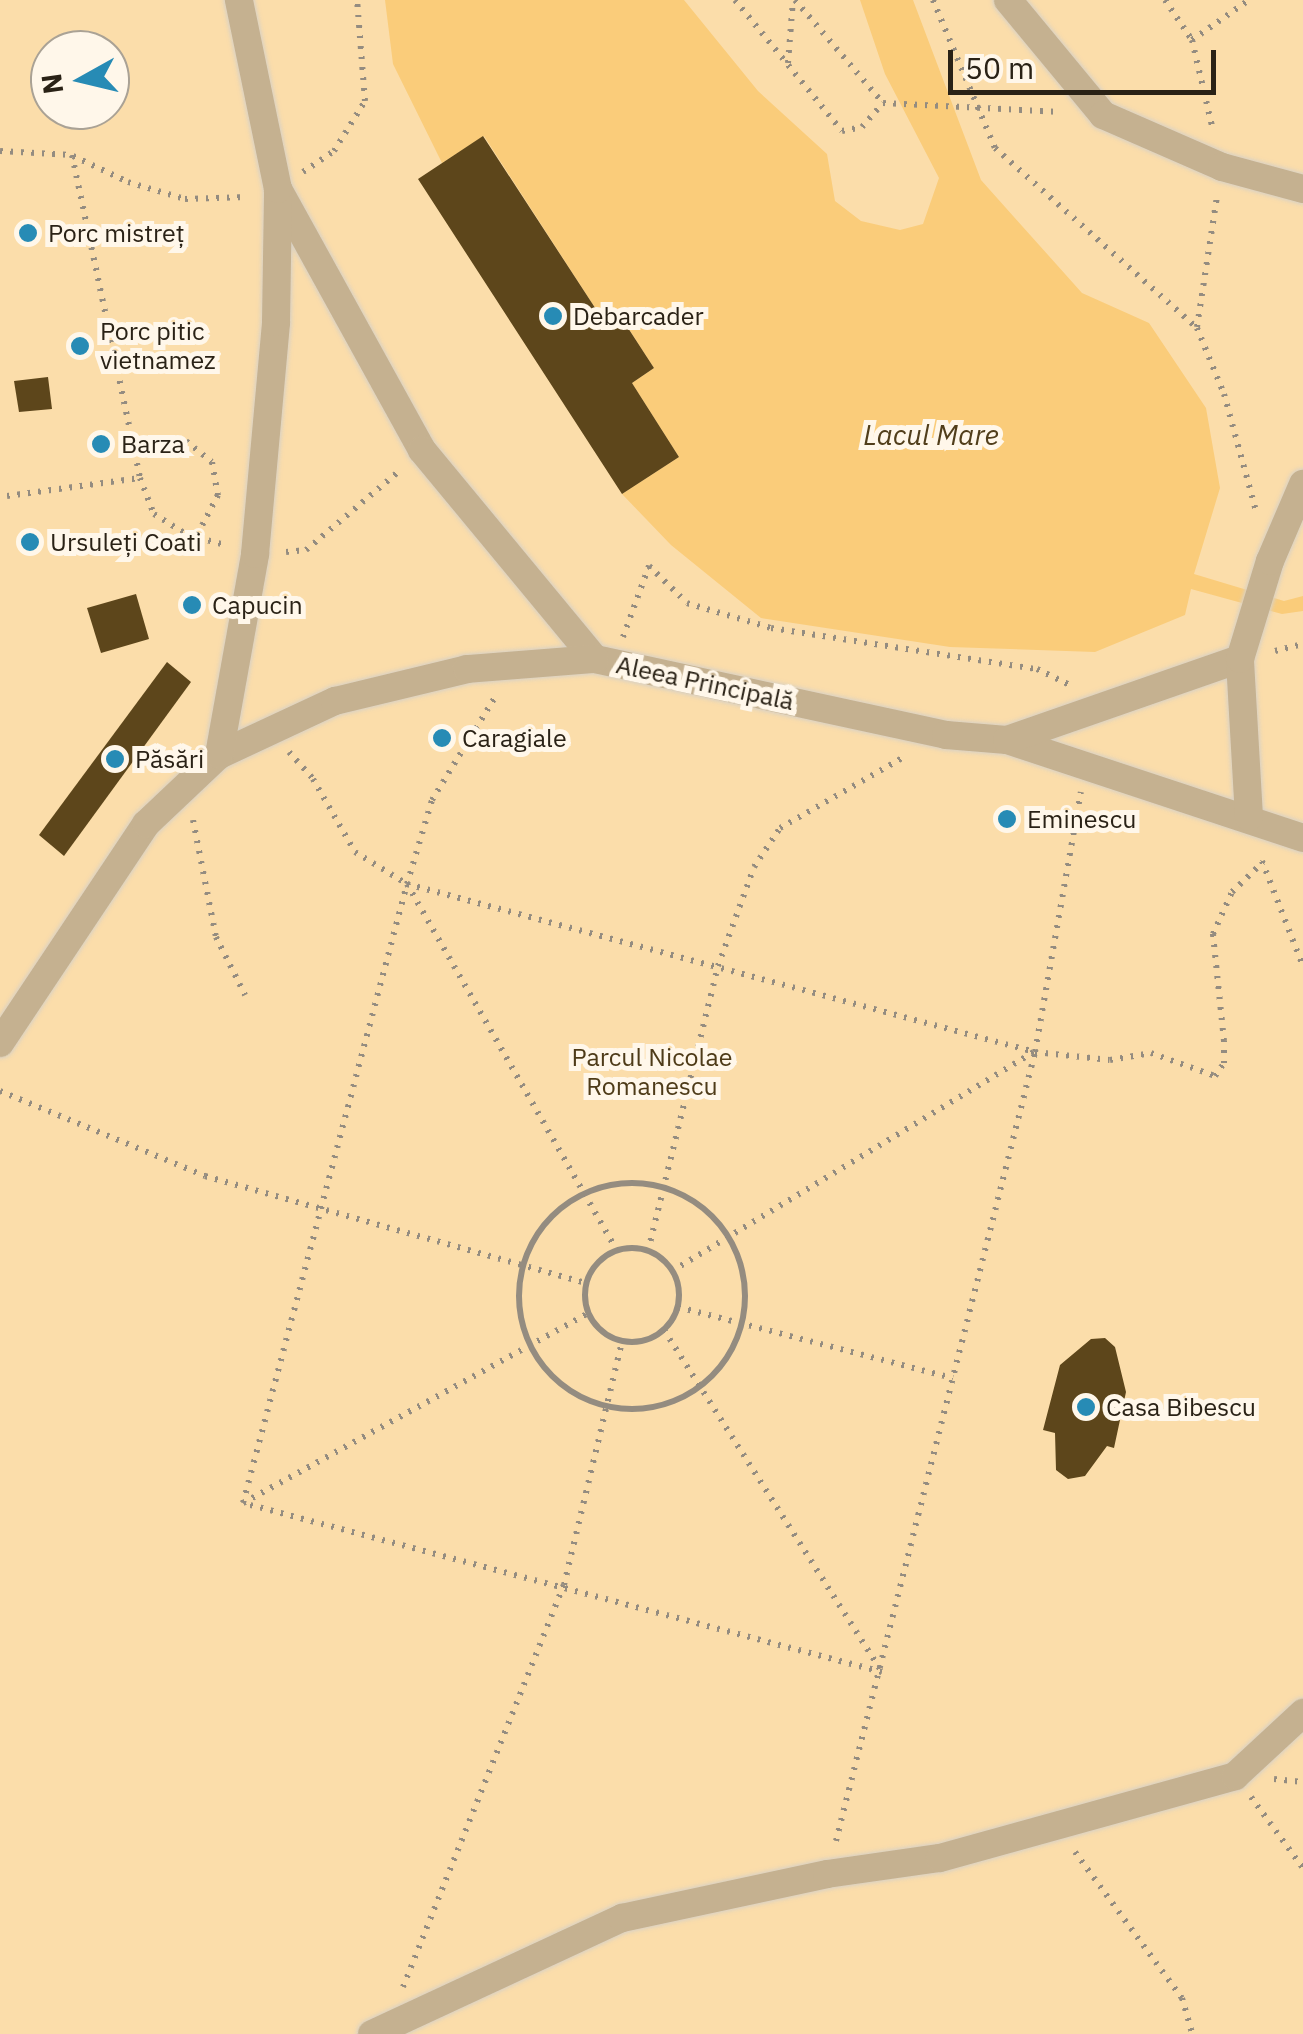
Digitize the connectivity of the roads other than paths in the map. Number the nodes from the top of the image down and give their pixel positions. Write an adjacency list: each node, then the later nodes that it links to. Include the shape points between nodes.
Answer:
1 (239, 0): 3 (street, Aleea Principală)
2 (1008, 0): 4 (street, via 1102,115 1222,166)
3 (278, 189): 7 (street, Aleea Principală, via 422,450); 9 (street, Aleea Principală, via 276,322 255,554)
4 (1303, 189)
5 (1303, 484): 6 (street)
6 (1240, 659): 8 (street); 10 (street)
7 (604, 661): 8 (street, Aleea Principală, via 946,735); 9 (street, via 512,665 335,701)
8 (1007, 740): 10 (street, Aleea Principală)
9 (219, 755): 12 (street, via 146,824)
10 (1248, 817): 11 (street, Aleea Principală)
11 (1303, 838)
12 (0, 1043)
13 (1303, 1713): 14 (street, via 1235,1776 940,1858 827,1874 622,1918)
14 (379, 2030)

